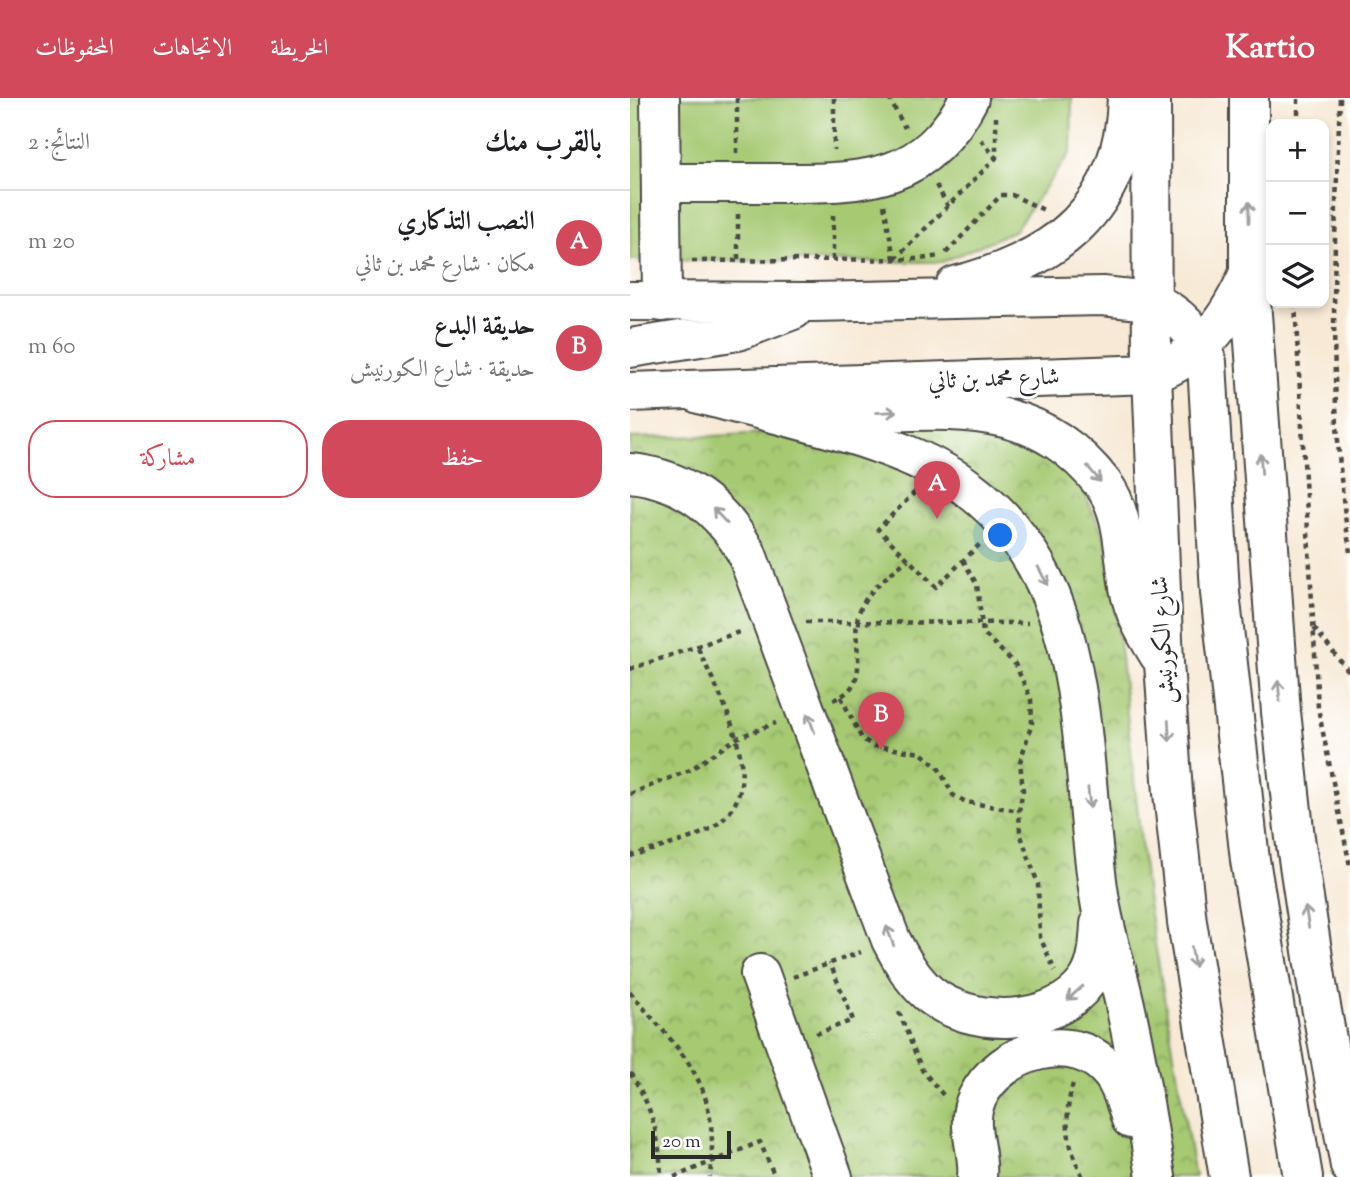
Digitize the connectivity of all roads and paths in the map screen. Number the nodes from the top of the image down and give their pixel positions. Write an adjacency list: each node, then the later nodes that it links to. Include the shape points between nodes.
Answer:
1 (660, 98): 10 (main road)
2 (1128, 98): 15 (main road, via 1117,166 1079,224 1021,265)
3 (1151, 98): 16 (main road, شارع الكورنيش)
4 (1249, 98): 14 (main road, one-way to 4)
5 (1298, 98): 8 (path)
6 (1340, 98): 29 (path, via 1333,321 1338,447)
7 (982, 104): 9 (main road, via 921,158); 12 (path, via 996,158)
8 (1298, 119)
9 (878, 178): 10 (main road, via 834,183); 12 (path)
10 (661, 183): 13 (main road)
11 (1056, 203): 12 (path, via 1049,213 1012,195 1001,195 951,250 932,259)
12 (895, 259): 13 (path)
13 (661, 261): 17 (main road)
14 (1249, 273): 20 (main road, شارع محمد بن ثاني, via 1225,322); 55 (main road, one-way to 14, via 1295,838 1271,598)
15 (902, 300): 16 (main road, via 1102,296); 18 (main road)
16 (1150, 301): 20 (main road, via 1182,319); 22 (main road, شارع الكورنيش)
17 (646, 302): 18 (main road)
18 (811, 302): 21 (main road, via 738,331)
19 (1295, 308): 34 (path)
20 (1201, 347): 22 (main road, شارع محمد بن ثاني); 65 (main road, via 1209,380 1220,593 1250,860)
21 (630, 348)
22 (1152, 374): 23 (main road, شارع محمد بن ثاني); 36 (main road, شارع الكورنيش)
23 (776, 387): 24 (main road, شارع محمد بن ثاني); 36 (main road, one-way to 36, via 824,413 976,412 1026,423 1078,453 1106,487 1116,513 1137,615)
24 (691, 391): 25 (main road, شارع محمد بن ثاني); 26 (main road, شارع محمد بن ثاني, via 867,441)
25 (630, 392)
26 (938, 469): 28 (main road, شارع محمد بن ثاني, via 972,491); 30 (path, via 878,529 936,587)
27 (630, 473): 33 (main road, one-way to 27, via 746,552 716,510 673,482)
28 (1004, 521): 30 (path); 32 (main road, one-way to 32, via 1040,569)
29 (1350, 552)
30 (963, 560): 31 (path, via 976,585)
31 (980, 622): 32 (path); 33 (path); 40 (path, via 988,641 1021,673 1031,699 1032,723 1020,762 1023,790)
32 (1062, 623): 43 (main road, one-way to 43, via 1081,733)
33 (774, 624): 35 (path); 44 (main road, one-way to 33)
34 (1313, 627): 38 (path); 42 (path, via 1321,730)
35 (697, 646): 37 (path); 41 (path, via 737,738 741,785 730,810 713,826)
36 (1164, 663): 64 (main road, شارع الكورنيش, one-way to 64, via 1187,922)
37 (630, 669)
38 (1350, 673)
39 (841, 697): 40 (path, via 862,739 874,746 921,753 939,769 953,795 966,802)
40 (1019, 811): 48 (path, via 1020,832 1038,884 1040,937 1045,953)
41 (630, 856)
42 (1350, 866)
43 (1101, 908): 48 (main road, via 1096,962); 63 (main road, via 1125,1005)
44 (891, 940): 45 (path); 48 (main road, via 928,993 948,1007 976,1015 1029,1015)
45 (830, 963): 46 (path); 50 (path, via 853,1020)
46 (772, 977): 61 (main road)
47 (630, 992): 54 (path, via 698,1076 711,1118)
48 (1076, 995)
49 (897, 1007): 53 (path, via 922,1070)
50 (805, 1038)
51 (1082, 1053): 53 (main road, via 1040,1049 1003,1065 977,1098); 62 (path, via 1066,1122 1070,1148); 63 (main road, via 1113,1074)
52 (630, 1073): 57 (path, via 656,1127)
53 (970, 1120): 56 (main road)
54 (712, 1161): 58 (path); 59 (path); 60 (path, via 760,1142)
55 (1350, 1166)
56 (979, 1175)
57 (661, 1177)
58 (674, 1177)
59 (710, 1177)
60 (775, 1177)
61 (833, 1177)
62 (1083, 1177)
63 (1154, 1177)
64 (1229, 1177)
65 (1303, 1177)

